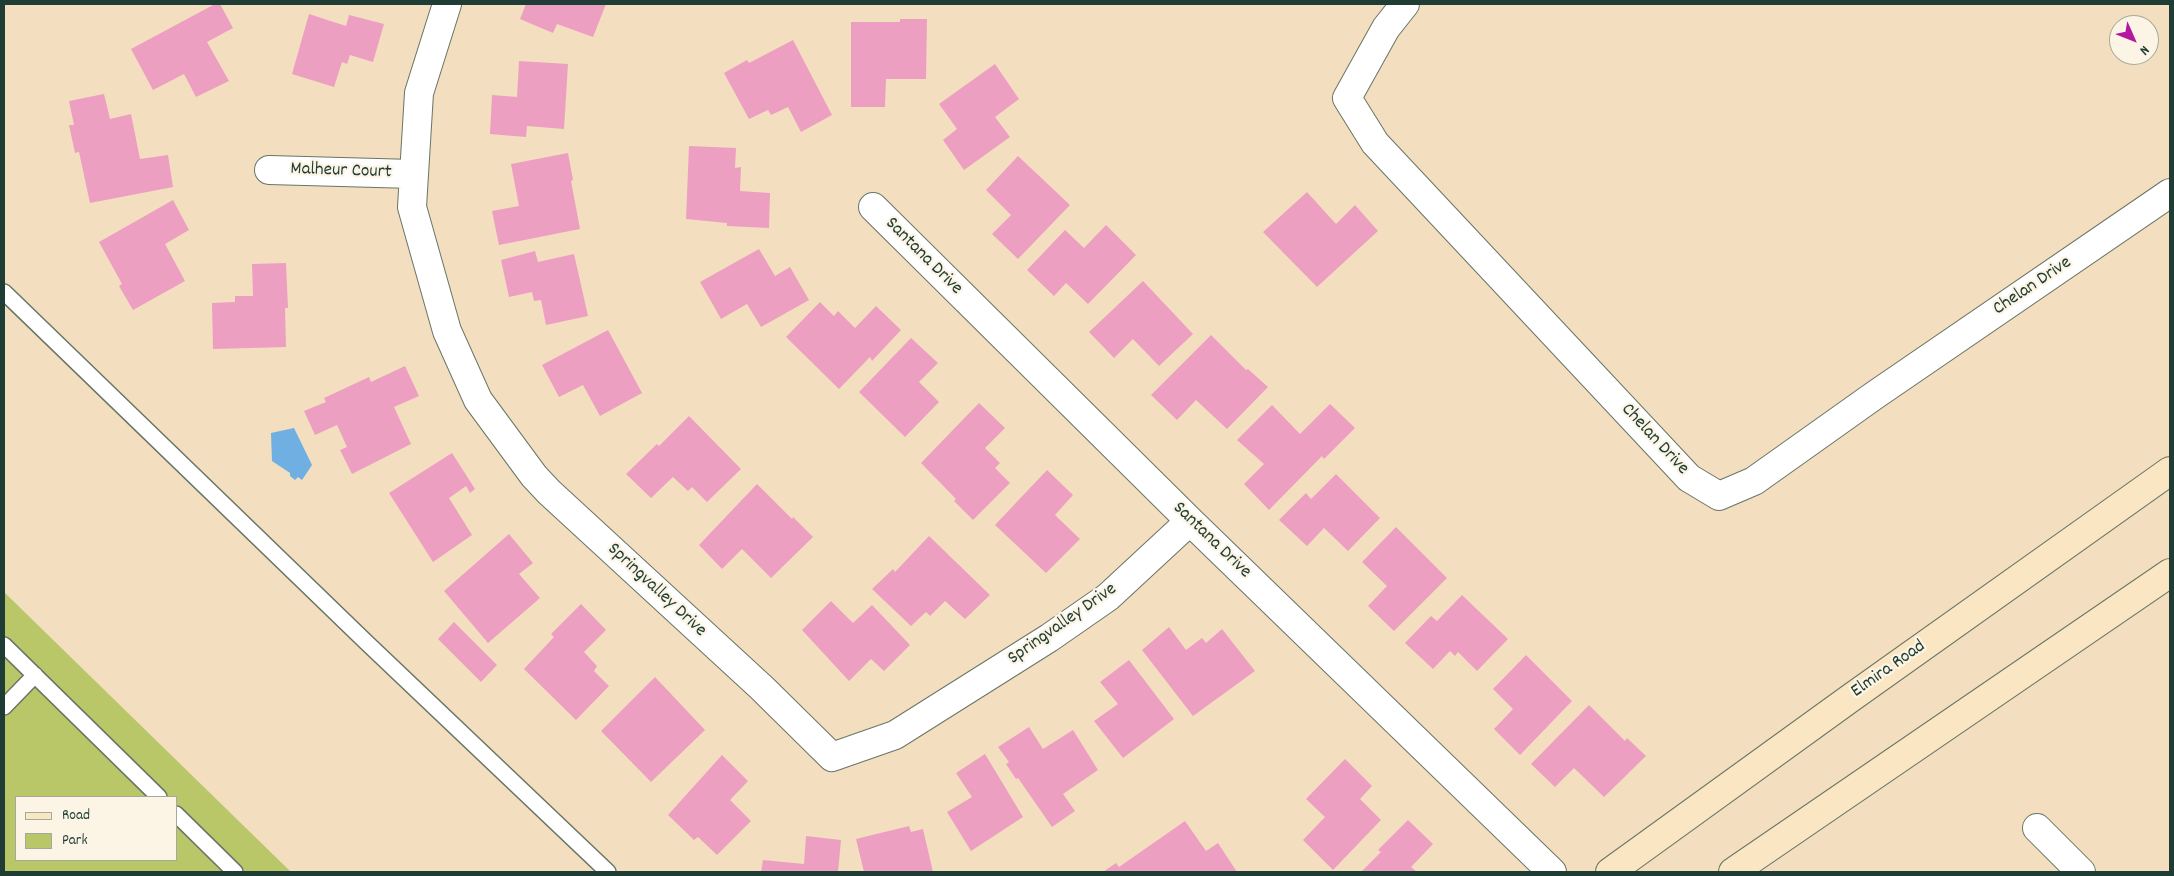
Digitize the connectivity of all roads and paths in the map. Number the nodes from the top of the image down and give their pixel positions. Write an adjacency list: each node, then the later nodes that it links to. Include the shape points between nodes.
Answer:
1 (447, 4): 4 (street, Springvalley Drive, via 419,93)
2 (1405, 4): 5 (street, Chelan Drive, via 1386,28 1347,98 1375,142 1689,478 1719,496 1754,481)
3 (269, 170): 4 (street, Malheur Court)
4 (413, 174): 9 (street, Springvalley Drive, via 412,207 447,331 478,400 549,492 762,688 832,758 895,735 1050,638 1108,597)
5 (2170, 194)
6 (873, 207): 9 (street, Santana Drive)
7 (4, 292): 18 (lane)
8 (2170, 471): 20 (main road, Elmira Road)
9 (1190, 521): 19 (street, Santana Drive)
10 (2170, 573): 21 (main road)
11 (4, 644): 12 (lane)
12 (35, 675): 13 (lane); 14 (lane)
13 (4, 707)
14 (158, 796)
15 (178, 816): 17 (lane)
16 (2037, 828): 22 (street)
17 (236, 872)
18 (608, 872)
19 (1552, 872)
20 (1610, 872)
21 (1733, 872)
22 (2081, 872)

